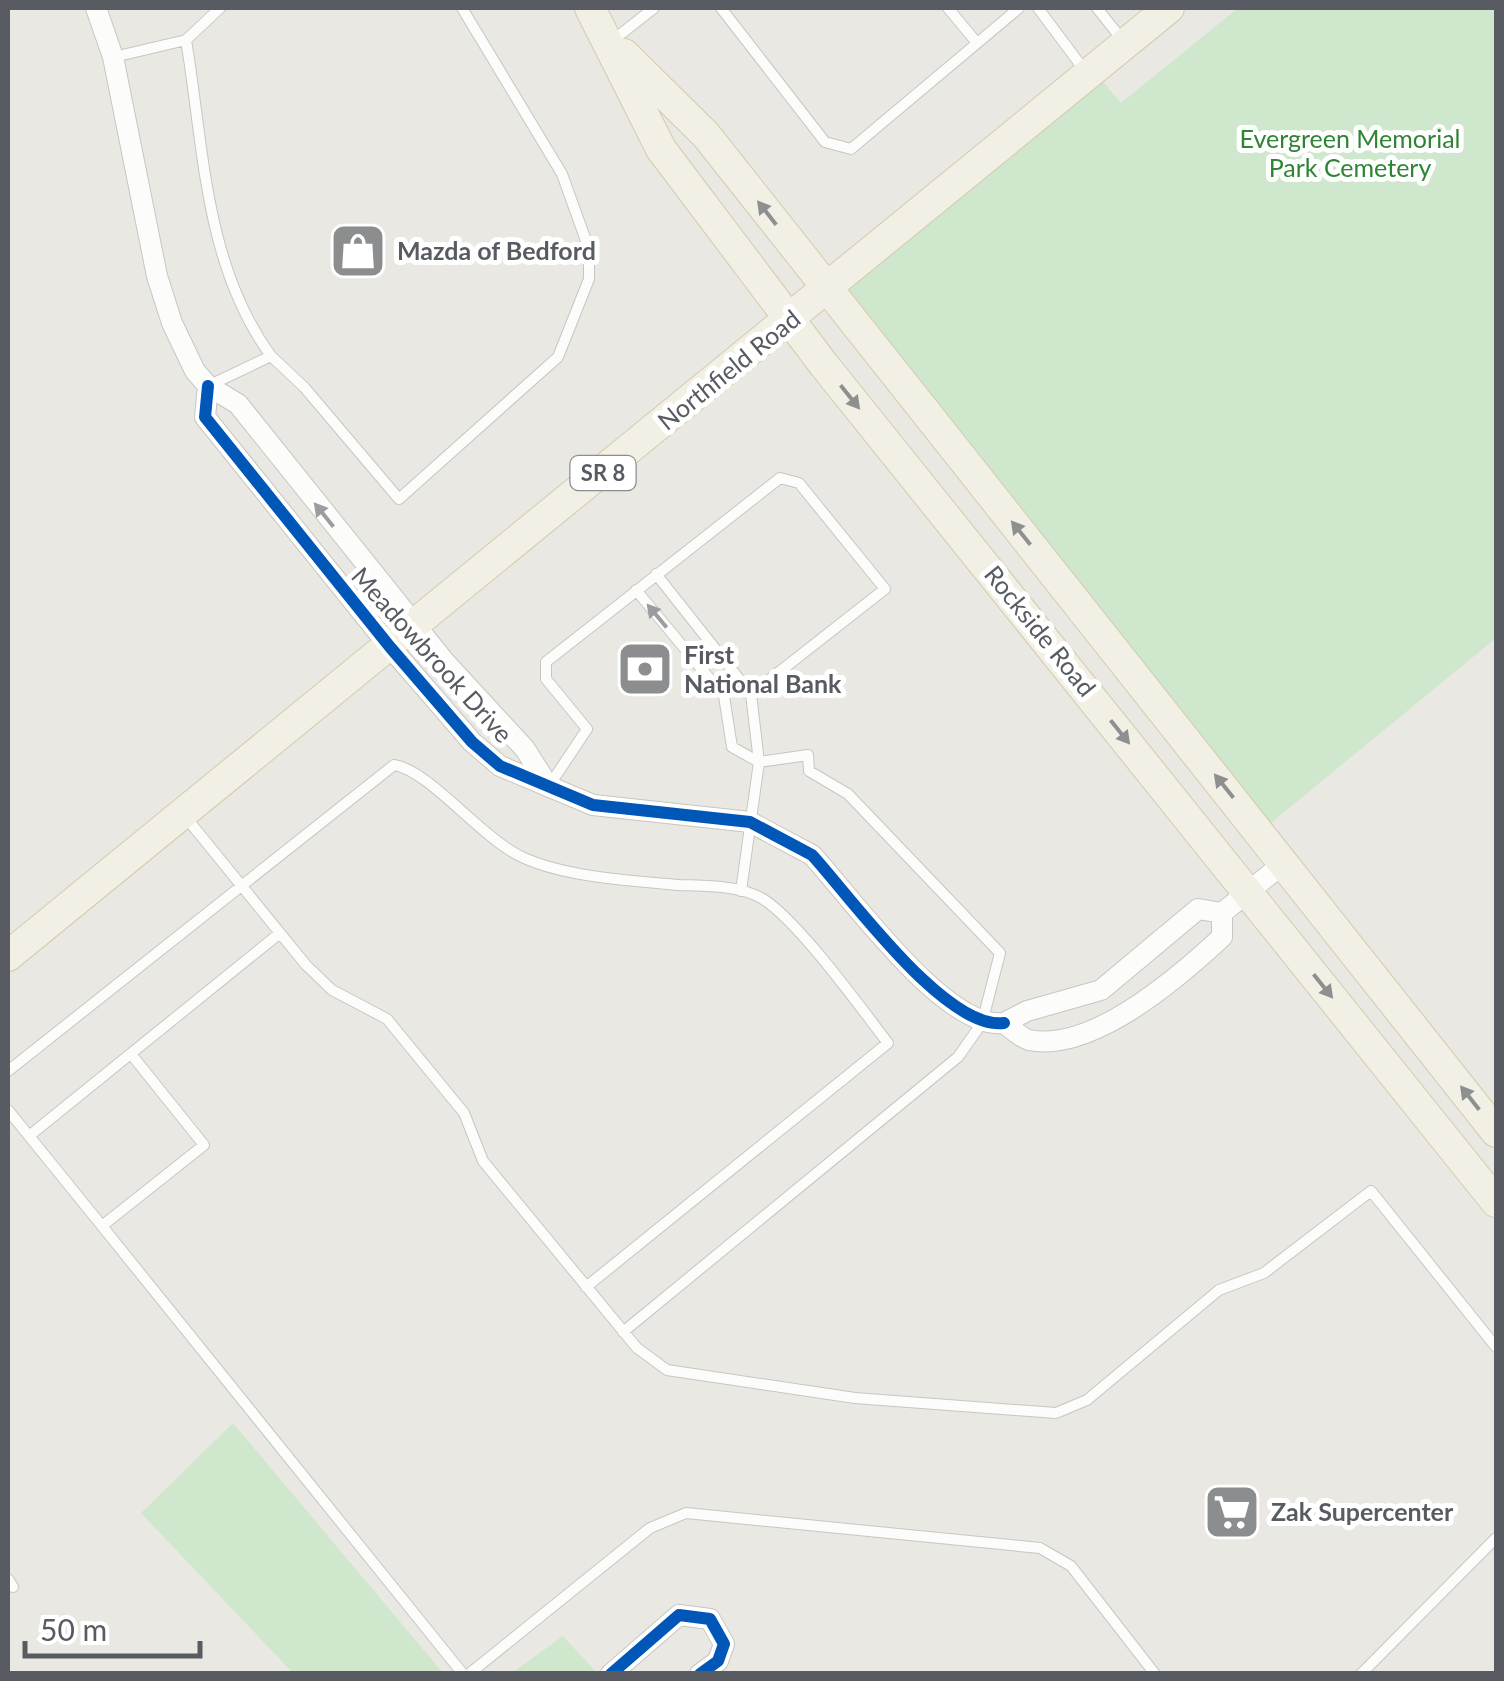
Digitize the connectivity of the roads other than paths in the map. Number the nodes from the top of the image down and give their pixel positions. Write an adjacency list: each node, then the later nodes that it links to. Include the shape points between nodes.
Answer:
1 (96, 8): 16 (street, Meadowbrook Drive)
2 (220, 8): 12 (lane)
3 (462, 8): 20 (lane, via 576,205 589,249 589,280 570,336 545,370 398,499)
4 (590, 8): 13 (main road, Rockside Road)
5 (654, 8): 13 (lane)
6 (721, 8): 15 (lane, via 825,142 851,149)
7 (948, 8): 15 (lane)
8 (1019, 8): 15 (lane)
9 (1038, 8): 17 (lane)
10 (1097, 8): 14 (lane)
11 (1169, 8): 14 (main road, Northfield Road / SR 8)
12 (186, 40): 16 (lane); 20 (lane, via 214,229)
13 (611, 42): 18 (main road, Rockside Road, one-way to 13, via 706,134); 19 (main road, Rockside Road, via 661,150)
14 (1124, 42): 17 (main road, Northfield Road / SR 8)
15 (976, 43)
16 (113, 57): 21 (street, Meadowbrook Drive, via 156,276 182,349)
17 (1087, 74): 18 (main road, Northfield Road / SR 8)
18 (828, 290): 19 (main road, Northfield Road / SR 8); 31 (main road, Rockside Road, one-way to 18)
19 (791, 320): 24 (main road, Northfield Road / SR 8); 34 (main road, Rockside Road, one-way to 34)
20 (271, 356): 21 (lane)
21 (208, 386): 24 (street, Meadowbrook Drive, one-way to 21, via 238,404); 25 (street, Meadowbrook Drive, via 205,417)
22 (656, 574): 23 (lane); 26 (lane); 26 (lane, via 780,478 799,484 885,589)
23 (636, 590): 27 (lane, one-way to 23, via 732,747 724,696); 28 (lane, via 546,662 546,679 587,730)
24 (416, 626): 25 (main road, Northfield Road / SR 8); 28 (street, Meadowbrook Drive, via 525,749)
25 (390, 647): 28 (street, Meadowbrook Drive, via 472,742 500,766); 29 (main road, Northfield Road / SR 8)
26 (751, 694): 27 (lane)
27 (760, 762): 30 (lane); 39 (lane, via 808,756 810,771 848,794 1000,952)
28 (548, 787): 30 (street, Meadowbrook Drive, via 593,805)
29 (184, 814): 32 (lane); 37 (main road, Northfield Road / SR 8)
30 (750, 822): 33 (lane); 39 (street, Meadowbrook Drive, via 812,855 923,979)
31 (1284, 863): 34 (street); 43 (main road, Rockside Road, one-way to 31)
32 (240, 884): 33 (lane, via 394,765 413,768 444,800 524,858 616,880); 36 (lane); 41 (lane)
33 (741, 891): 47 (lane, via 764,900 802,938 888,1044)
34 (1249, 892): 35 (street); 45 (main road, Rockside Road, one-way to 45)
35 (1222, 913): 38 (street, via 1198,909 1101,990); 38 (street, via 1222,938 1110,1024 1027,1040)
36 (280, 933): 40 (lane); 47 (lane, via 332,990 387,1019 464,1113 483,1162)
37 (8, 956)
38 (1004, 1022): 39 (street)
39 (982, 1023): 48 (lane, via 958,1058)
40 (131, 1054): 44 (lane); 46 (lane, via 204,1145)
41 (8, 1072)
42 (8, 1110): 44 (lane)
43 (1496, 1132)
44 (29, 1136): 46 (lane)
45 (1496, 1202)
46 (102, 1226): 52 (lane)
47 (586, 1287): 48 (lane)
48 (623, 1332): 49 (lane, via 667,1370 855,1398 1056,1413 1086,1400 1219,1290 1264,1273 1370,1191)
49 (1496, 1347)
50 (1496, 1538): 56 (lane)
51 (719, 1667): 53 (street, via 721,1632 710,1619 678,1615); 54 (street)
52 (466, 1674): 55 (lane, via 650,1528 686,1513 1040,1548 1071,1566)
53 (611, 1674)
54 (700, 1674)
55 (1155, 1674)
56 (1361, 1674)

